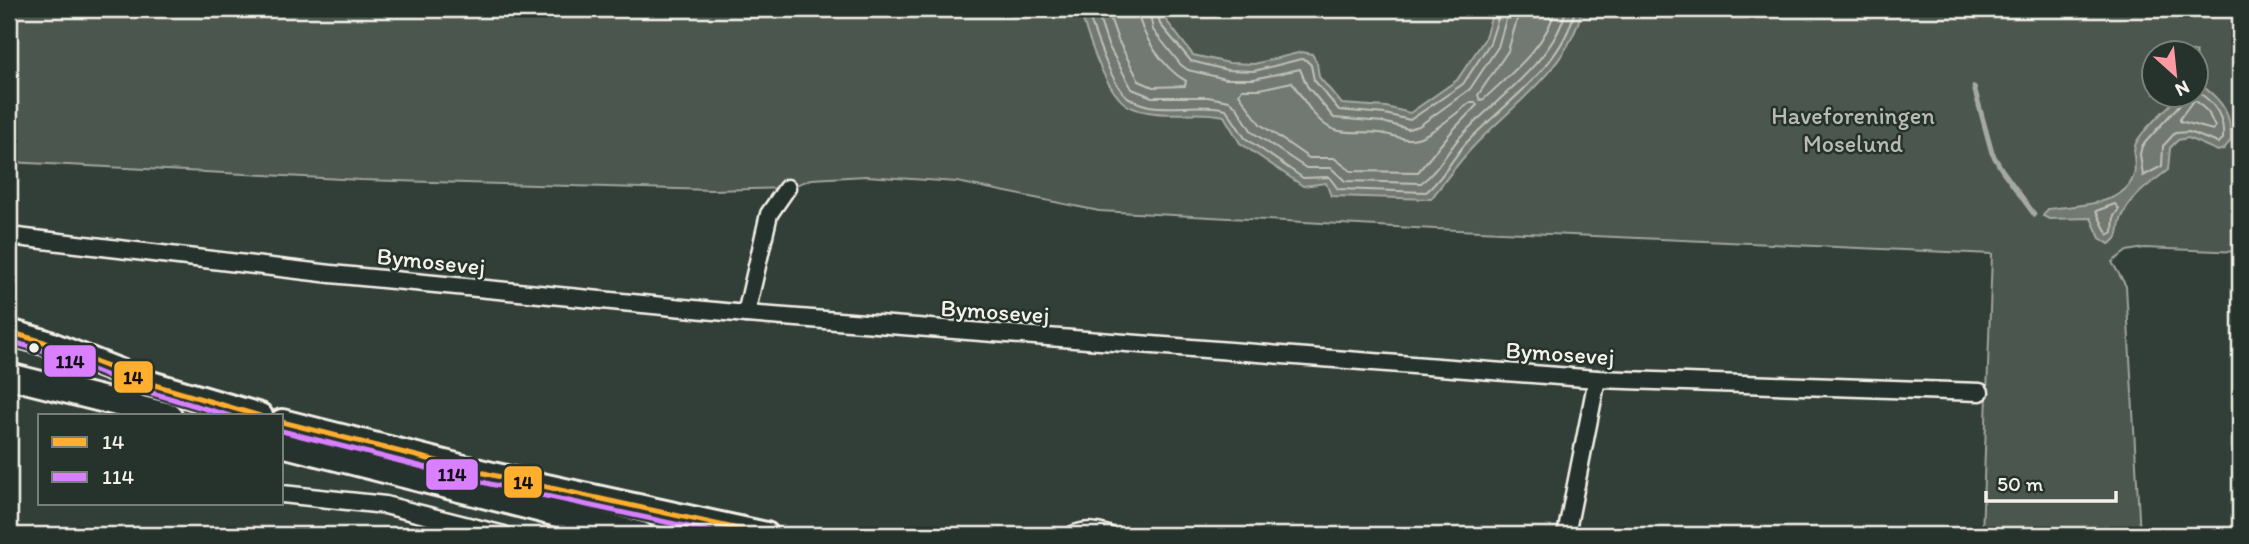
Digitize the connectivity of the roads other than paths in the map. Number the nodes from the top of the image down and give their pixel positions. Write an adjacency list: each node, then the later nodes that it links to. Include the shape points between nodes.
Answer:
1 (787, 188): 3 (street, via 769,214)
2 (9, 236): 3 (street, Bymosevej, via 331,274)
3 (746, 314): 6 (street, Bymosevej)
4 (9, 332): 9 (main road, via 151,384)
5 (9, 376): 8 (main road)
6 (1597, 379): 7 (street, Bymosevej); 18 (street)
7 (1980, 392)
8 (161, 414)
9 (253, 414)
10 (284, 423): 15 (main road, via 492,475)
11 (284, 445): 14 (main road)
12 (284, 494): 13 (street, via 385,505)
13 (504, 535)
14 (641, 535)
15 (766, 535)
16 (1073, 535): 17 (street, via 1096,531)
17 (1108, 535)
18 (1566, 535)

